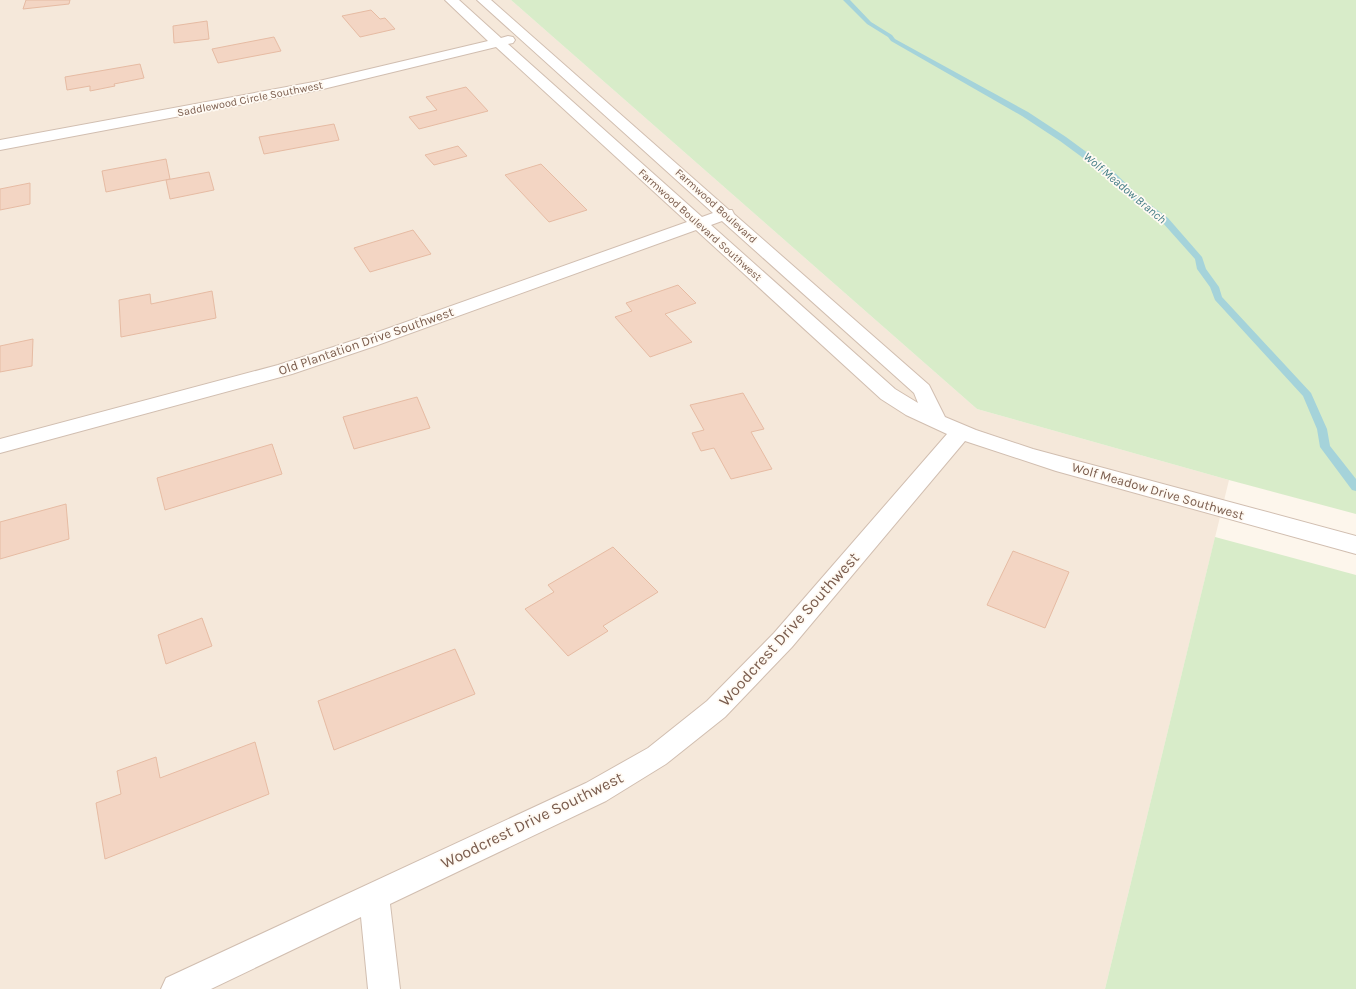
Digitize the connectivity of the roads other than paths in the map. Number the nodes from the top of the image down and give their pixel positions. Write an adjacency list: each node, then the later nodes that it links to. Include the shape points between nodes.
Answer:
1 (451, 0): 4 (street, Farmwood Boulevard Southwest)
2 (483, 0): 3 (street, Farmwood Boulevard)
3 (524, 36): 4 (street, Saddlewood Circle Southwest); 6 (street, Farmwood Boulevard)
4 (497, 43): 5 (street, Saddlewood Circle Southwest, via 337,82); 7 (street, Farmwood Boulevard Southwest)
5 (0, 145)
6 (726, 214): 7 (street, Old Plantation Drive Southwest); 8 (street, Farmwood Boulevard, via 922,390)
7 (698, 223): 8 (street, Farmwood Boulevard Southwest, via 888,394 905,406); 9 (street, Old Plantation Drive Southwest, via 285,370)
8 (949, 427): 10 (street, Wolf Meadow Drive Southwest, via 1028,455); 11 (street, Woodcrest Drive Southwest, via 783,640 716,709 657,756 596,792)
9 (0, 446)
10 (1356, 545)
11 (374, 896): 12 (street, Woodcrest Drive Southwest); 13 (street)
12 (177, 989)
13 (384, 989)

